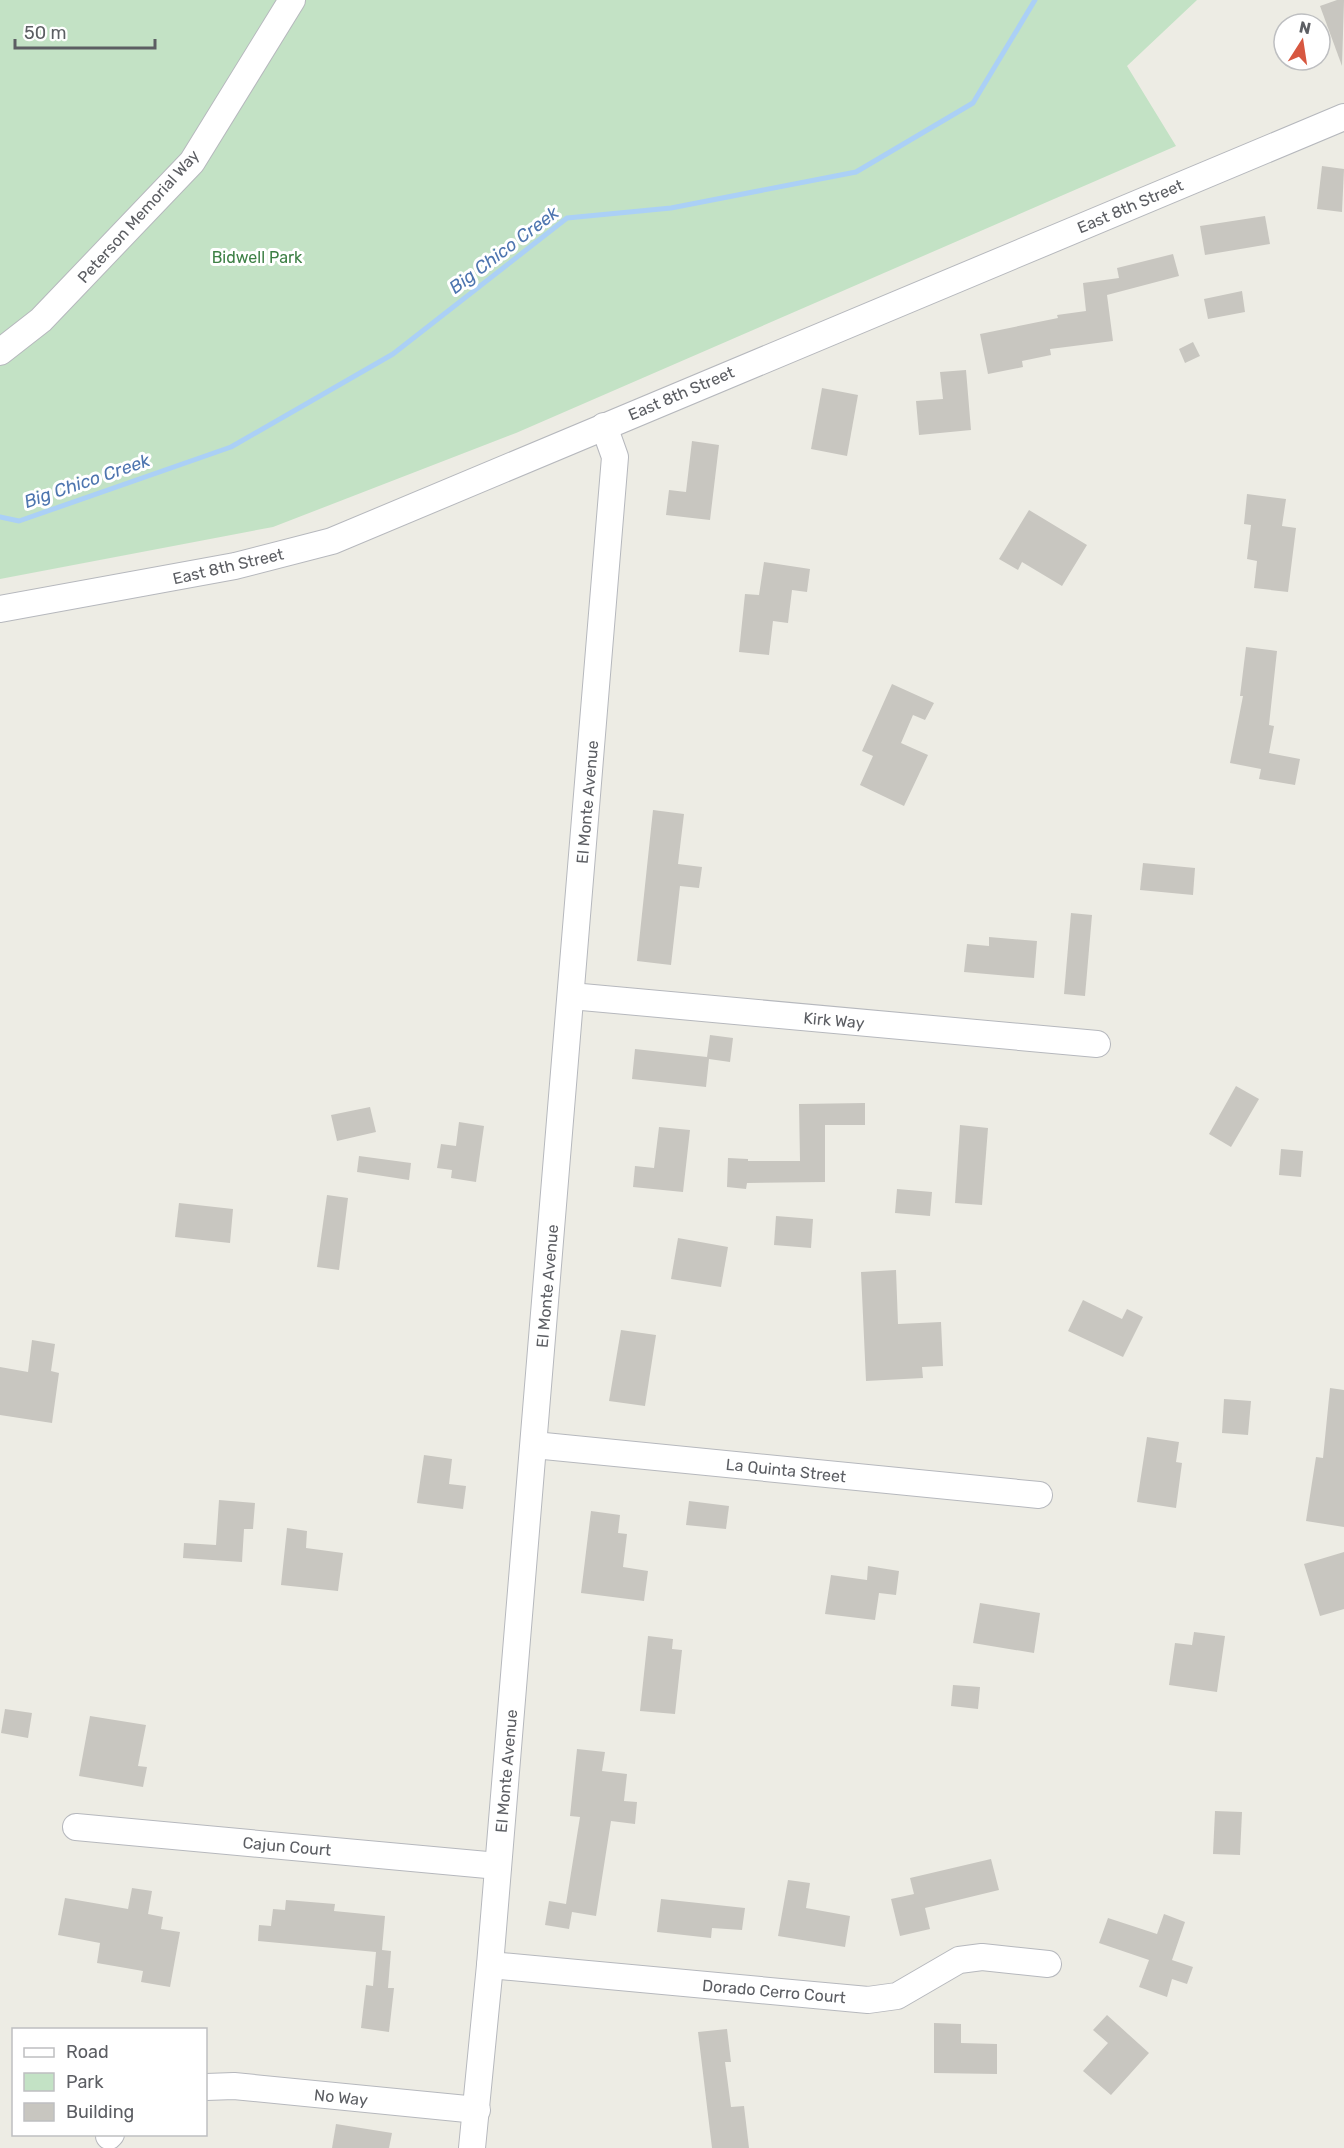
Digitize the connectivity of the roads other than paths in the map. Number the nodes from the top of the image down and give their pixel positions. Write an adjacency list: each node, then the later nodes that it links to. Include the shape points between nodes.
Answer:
1 (292, 0): 3 (street, Peterson Memorial Way, via 192,162 41,320)
2 (1344, 117): 4 (street, East 8th Street)
3 (0, 352)
4 (604, 426): 5 (street, East 8th Street, via 332,541 235,566); 6 (street, El Monte Avenue, via 615,457)
5 (0, 609)
6 (571, 996): 7 (street, Kirk Way); 8 (street, El Monte Avenue)
7 (1097, 1044)
8 (534, 1446): 9 (street, La Quinta Street); 11 (street, El Monte Avenue)
9 (1039, 1496)
10 (75, 1827): 11 (street, Cajun Court)
11 (498, 1866): 13 (street, El Monte Avenue)
12 (1048, 1964): 13 (street, Dorado Cerro Court, via 982,1957 959,1960 897,1996 868,2000)
13 (490, 1965): 15 (street, El Monte Avenue)
14 (207, 2086): 15 (street, No Way)
15 (477, 2110): 16 (street, El Monte Avenue)
16 (472, 2148)

